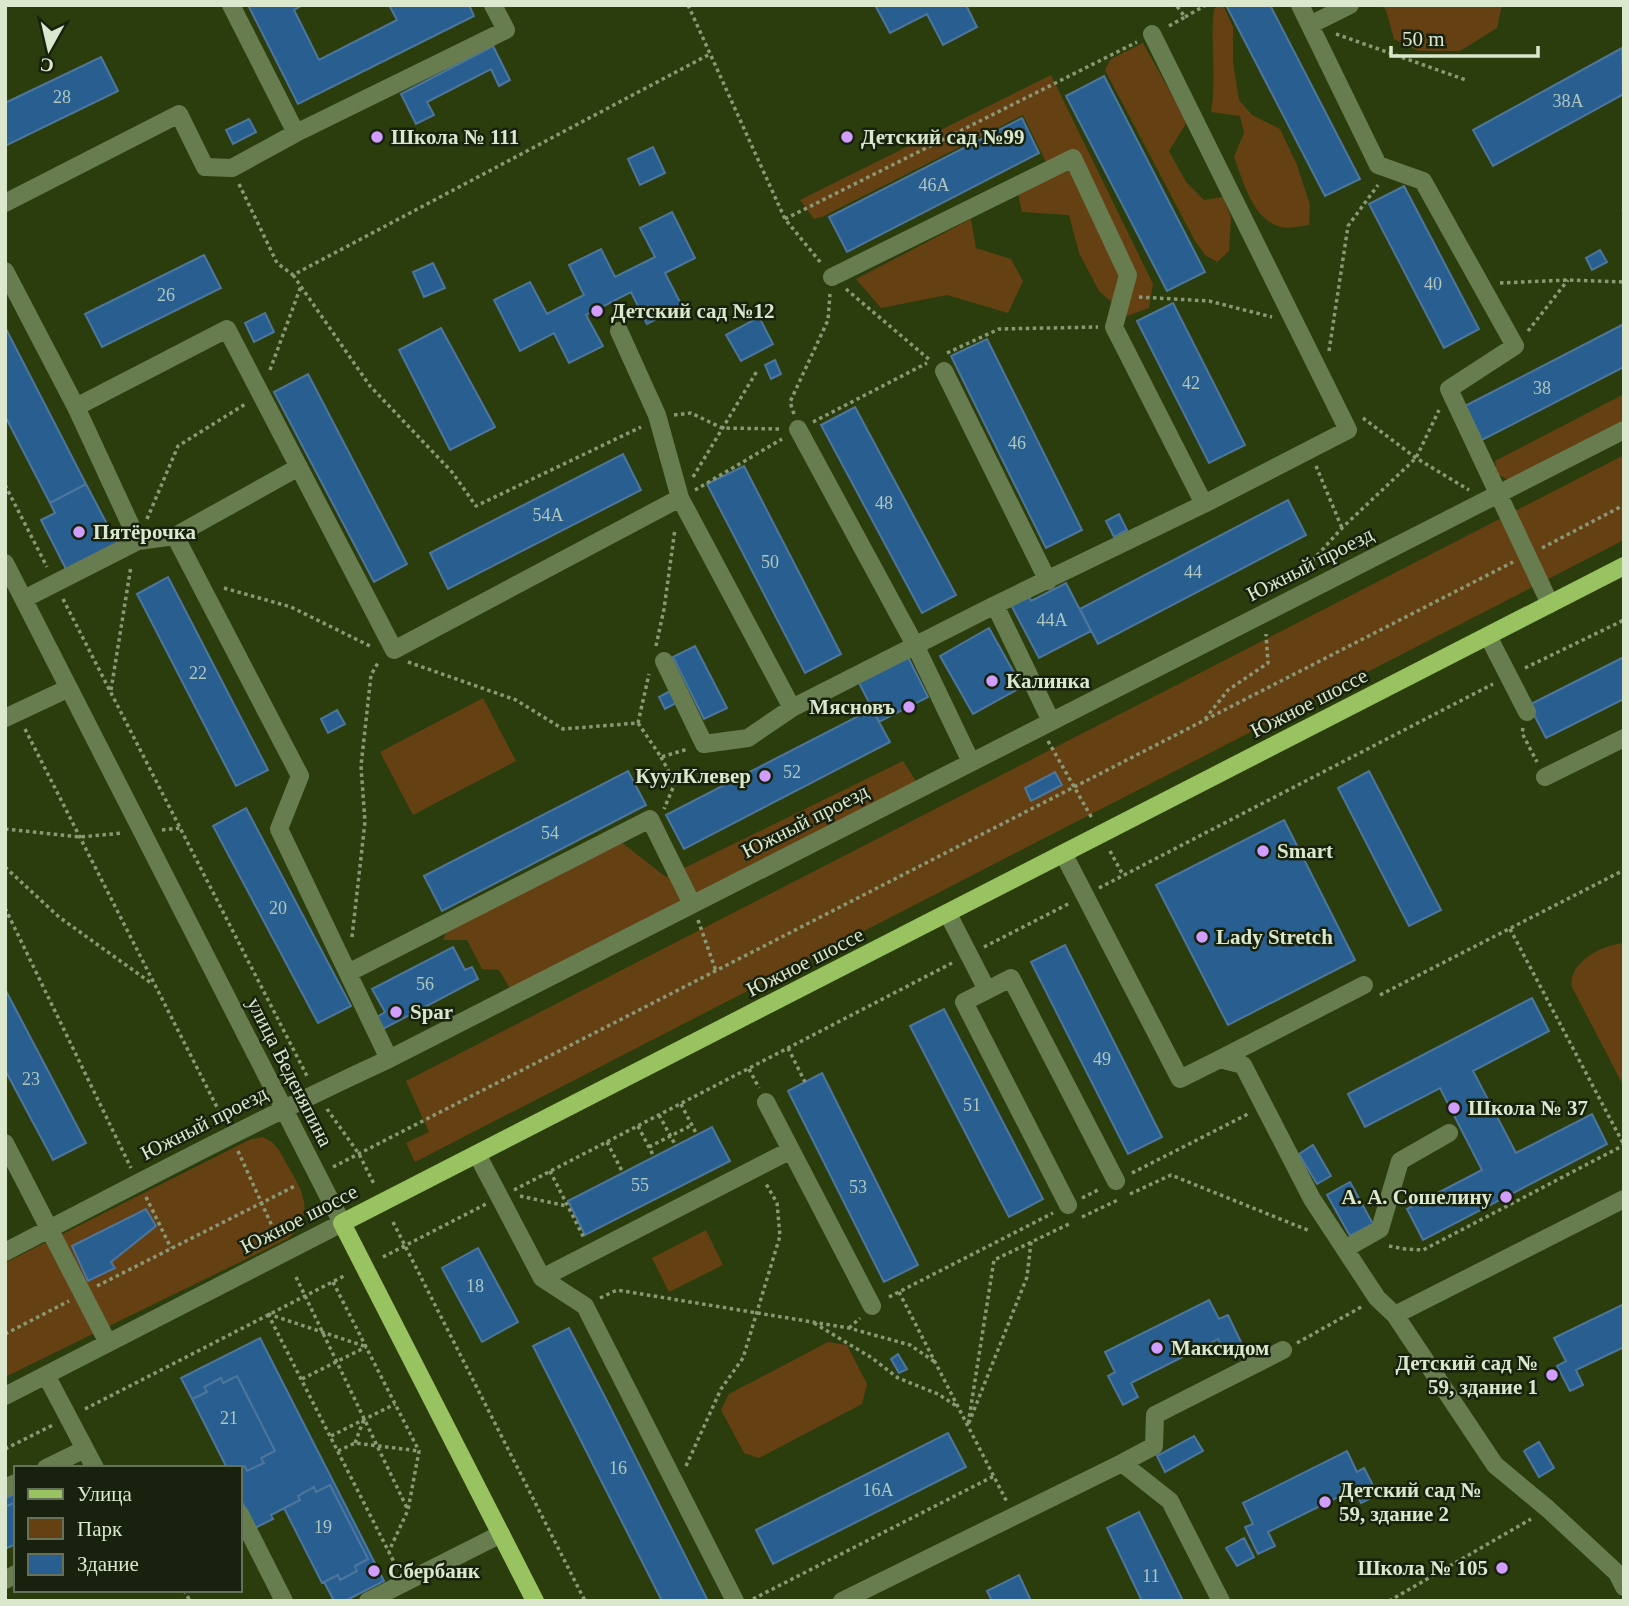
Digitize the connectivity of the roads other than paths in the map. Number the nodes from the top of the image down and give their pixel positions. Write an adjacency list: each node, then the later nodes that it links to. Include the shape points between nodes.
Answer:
1 (231, 5): 7 (street)
2 (493, 5): 7 (street, via 506,30)
3 (1300, 5): 5 (street)
4 (1350, 5): 5 (street)
5 (1310, 25): 17 (street, via 1378,164 1423,181 1515,346 1449,389)
6 (1152, 34): 19 (street, via 1348,430)
7 (296, 133): 8 (street, via 232,168 205,167 179,114)
8 (5, 203)
9 (5, 271): 13 (street)
10 (832, 277): 19 (street, via 1073,158 1128,275 1114,327)
11 (619, 331): 18 (street, via 658,418)
12 (939, 362): 24 (street)
13 (76, 407): 16 (street, via 227,329); 21 (street)
14 (798, 429): 29 (street)
15 (1624, 430): 17 (street, Южный проезд)
16 (299, 467): 18 (street, via 389,652); 20 (street)
17 (1493, 497): 26 (street); 35 (street, Южный проезд)
18 (680, 498): 32 (street)
19 (1204, 504): 24 (street)
20 (175, 536): 21 (street); 42 (street, via 300,776 279,829)
21 (138, 541): 25 (street)
22 (5, 563): 25 (street, улица Веденяпина)
23 (1624, 566): 26 (main road, Южное шоссе)
24 (1048, 581): 27 (street)
25 (24, 599): 31 (street, улица Веденяпина)
26 (1550, 604): 28 (main road, Южное шоссе)
27 (995, 605): 29 (street); 35 (street)
28 (1488, 636): 33 (street); 39 (main road, Южное шоссе)
29 (915, 645): 32 (street); 37 (street)
30 (656, 660): 32 (street, via 704,744 748,738)
31 (69, 688): 34 (street); 48 (street, улица Веденяпина)
32 (792, 708)
33 (1527, 712)
34 (11, 715)
35 (1046, 724): 37 (street, Южный проезд)
36 (1624, 738): 38 (street)
37 (971, 762): 40 (street, Южный проезд)
38 (1545, 777)
39 (1063, 855): 41 (main road, Южное шоссе); 46 (street, via 1180,1079)
40 (692, 904): 42 (street, via 650,819); 45 (street, Южный проезд)
41 (948, 914): 43 (street); 52 (main road, Южное шоссе)
42 (348, 973): 45 (street)
43 (988, 990): 53 (street, via 1011,978); 55 (street, via 964,1002)
44 (1370, 991): 46 (street)
45 (388, 1059): 48 (street, Южный проезд)
46 (1220, 1059): 58 (street, via 1243,1065 1312,1199)
47 (766, 1102): 51 (street)
48 (283, 1108): 56 (street, улица Веденяпина); 57 (street, Южный проезд)
49 (1449, 1133): 58 (street, via 1400,1161 1380,1229)
50 (5, 1143): 57 (street)
51 (791, 1150): 60 (street); 61 (street)
52 (477, 1154): 56 (main road, Южное шоссе); 60 (street)
53 (1115, 1181)
54 (1624, 1199): 62 (street)
55 (1068, 1205)
56 (342, 1223): 63 (street, Южное шоссе); 72 (main road, улица Веденяпина)
57 (48, 1229): 59 (street, Южный проезд); 63 (street)
58 (1343, 1246): 62 (street, via 1377,1298)
59 (5, 1252)
60 (542, 1278): 77 (street, via 585,1306)
61 (872, 1306)
62 (1395, 1315): 73 (street, via 1495,1465 1617,1573)
63 (108, 1343): 65 (street, Южное шоссе)
64 (1283, 1350): 68 (street, via 1155,1415 1154,1446)
65 (46, 1376): 66 (street, Южное шоссе); 67 (street)
66 (5, 1396)
67 (85, 1449): 69 (street); 70 (street)
68 (1122, 1462): 78 (street); 79 (street, via 1170,1501)
69 (51, 1466)
70 (94, 1466)
71 (242, 1518): 74 (street)
72 (501, 1534): 75 (street); 76 (main road, улица Веденяпина)
73 (1624, 1587)
74 (284, 1601)
75 (368, 1601)
76 (535, 1601)
77 (735, 1601)
78 (842, 1601)
79 (1221, 1601)

